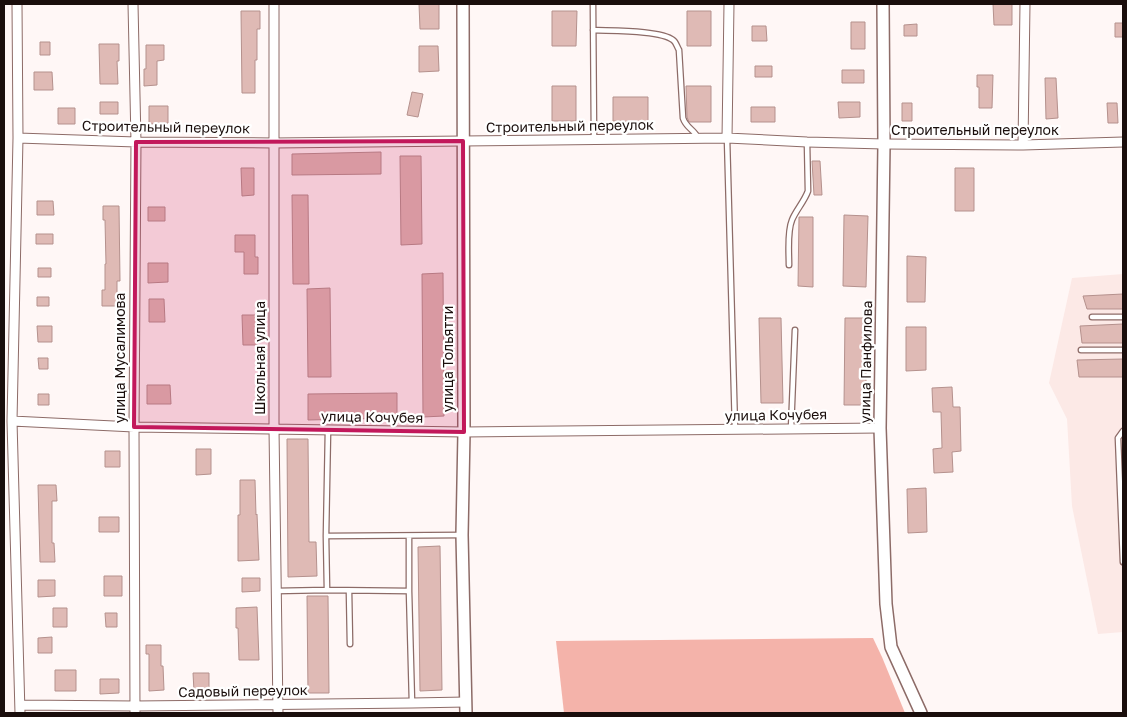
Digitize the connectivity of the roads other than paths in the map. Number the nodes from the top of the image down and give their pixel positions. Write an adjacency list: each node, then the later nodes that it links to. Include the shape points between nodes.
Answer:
1 (17, 4): 10 (street)
2 (133, 4): 15 (street, улица Мусалимова)
3 (274, 4): 18 (street, Школьная улица)
4 (463, 4): 14 (street, улица Тольятти)
5 (593, 4): 9 (lane)
6 (729, 4): 12 (street)
7 (883, 4): 19 (street, улица Панфилова)
8 (1025, 4): 20 (street)
9 (593, 30): 11 (lane, via 655,33 672,39 678,50 683,118); 13 (lane)
10 (18, 138): 15 (street, Строительный переулок); 27 (street)
11 (698, 138): 12 (street, Строительный переулок); 13 (street, Строительный переулок)
12 (727, 138): 16 (street, Строительный переулок); 31 (lane)
13 (594, 139): 14 (street, Строительный переулок)
14 (463, 141): 18 (street, Строительный переулок); 35 (street, улица Тольятти)
15 (136, 142): 18 (street, Строительный переулок); 28 (street, улица Мусалимова)
16 (807, 142): 19 (street, Строительный переулок); 21 (lane, via 808,192 792,218)
17 (1123, 142): 20 (street, Строительный переулок)
18 (274, 143): 30 (street, Школьная улица)
19 (884, 144): 20 (street, Строительный переулок); 29 (street, улица Панфилова)
20 (1023, 145)
21 (789, 265)
22 (1092, 317): 23 (lane)
23 (1123, 317)
24 (794, 330): 32 (lane)
25 (1082, 350): 26 (lane)
26 (1123, 350)
27 (12, 421): 28 (street, улица Кочубея); 50 (street)
28 (134, 427): 30 (street, улица Кочубея); 52 (street, улица Мусалимова)
29 (880, 428): 32 (street, улица Кочубея); 53 (street, улица Панфилова, via 886,604 891,647)
30 (274, 429): 33 (street, улица Кочубея); 44 (street, Школьная улица)
31 (735, 429): 32 (street, улица Кочубея); 35 (street, улица Кочубея)
32 (791, 429)
33 (328, 430): 35 (street, улица Кочубея); 39 (lane)
34 (1123, 431): 36 (lane, via 1118,438)
35 (464, 432): 38 (street, улица Тольятти)
36 (1121, 474): 37 (lane)
37 (1122, 508): 41 (lane)
38 (462, 535): 40 (lane); 49 (street, улица Тольятти)
39 (326, 536): 40 (lane); 43 (lane)
40 (409, 536): 46 (lane)
41 (1123, 554): 42 (lane)
42 (1123, 562)
43 (327, 590): 44 (lane); 45 (lane)
44 (276, 591): 51 (street, Школьная улица)
45 (349, 591): 46 (lane); 47 (lane)
46 (409, 592): 48 (lane)
47 (350, 644)
48 (412, 704): 49 (street, Садовый переулок); 51 (street, Садовый переулок)
49 (466, 707)
50 (20, 709): 52 (street, Садовый переулок)
51 (278, 709): 52 (street, Садовый переулок)
52 (135, 710)
53 (921, 713)

